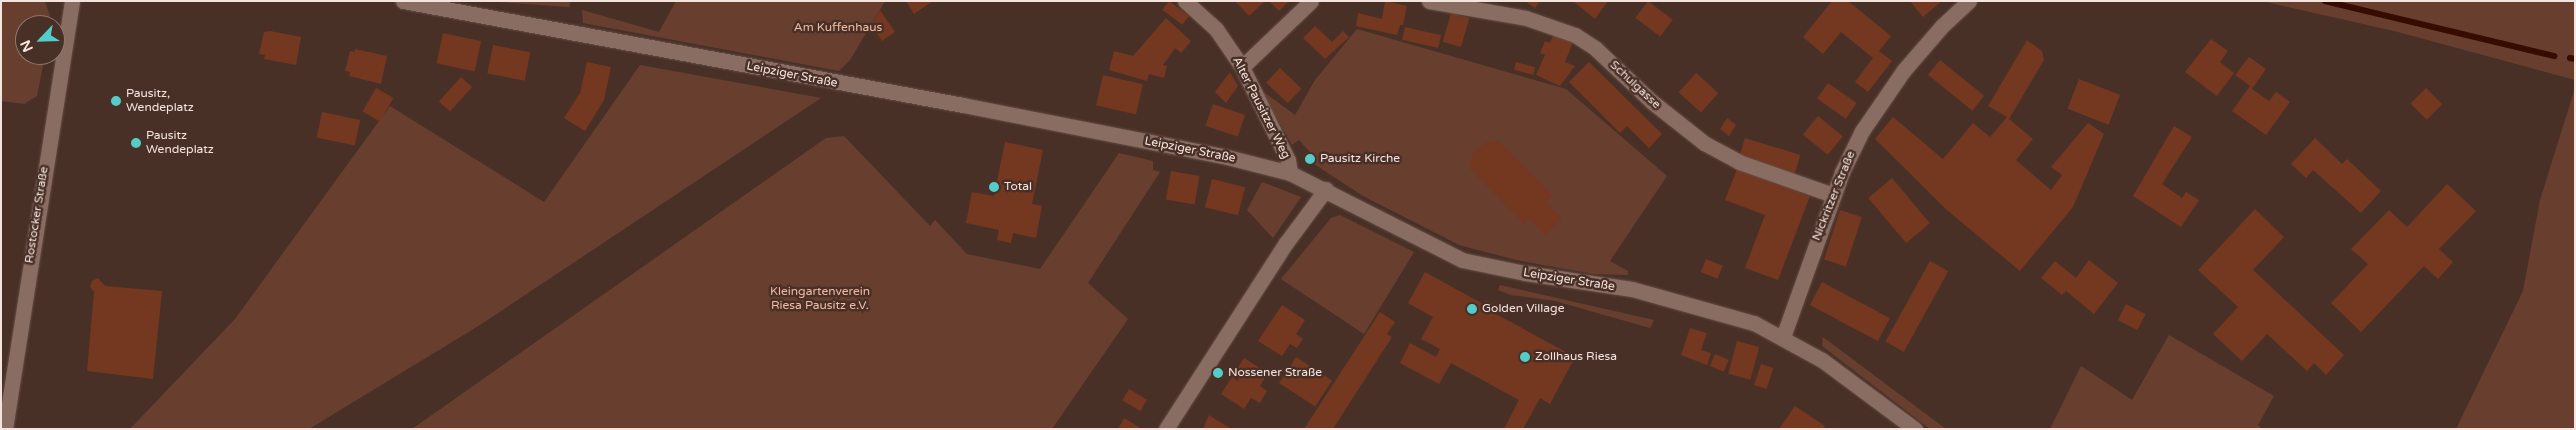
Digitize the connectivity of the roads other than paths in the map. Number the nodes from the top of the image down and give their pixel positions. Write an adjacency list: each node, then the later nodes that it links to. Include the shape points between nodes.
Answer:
1 (72, 1): 12 (street, Rostocker Straße)
2 (1186, 1): 7 (street, Alter Pausitzer Weg, via 1216,29)
3 (1311, 1): 7 (street)
4 (1429, 1): 10 (street, Schulgasse, via 1526,18 1575,35 1595,48 1651,101 1704,143 1739,162)
5 (1969, 1): 10 (street, Nickritzer Straße, via 1942,26 1882,98 1862,131)
6 (409, 3): 8 (street, Leipziger Straße, via 982,109 1227,157)
7 (1242, 67): 8 (street, Alter Pausitzer Weg, via 1288,160)
8 (1290, 173): 9 (street, Leipziger Straße)
9 (1326, 189): 11 (street, Leipziger Straße, via 1462,260 1655,294 1726,313); 13 (street, via 1286,243)
10 (1833, 196): 11 (street, Nickritzer Straße)
11 (1783, 337): 14 (street, Leipziger Straße, via 1822,360)
12 (6, 429)
13 (1166, 429)
14 (1915, 429)

